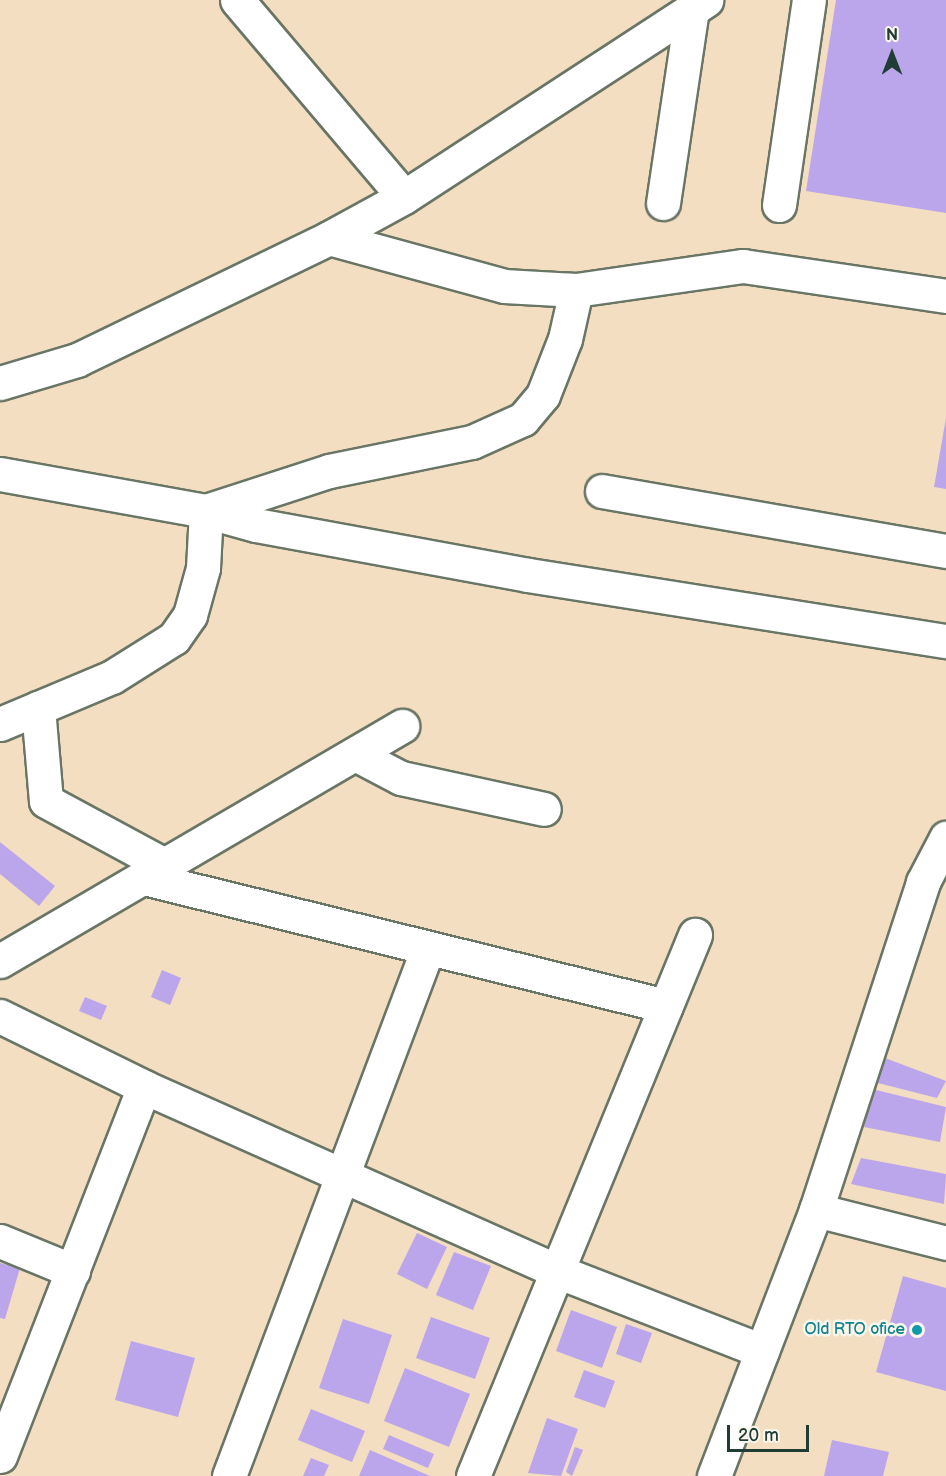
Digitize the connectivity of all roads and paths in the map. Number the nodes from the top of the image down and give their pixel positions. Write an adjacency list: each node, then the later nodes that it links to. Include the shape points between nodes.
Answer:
1 (237, 0): 4 (street)
2 (809, 0): 6 (street)
3 (699, 5): 4 (street); 5 (street)
4 (404, 196): 7 (street)
5 (663, 203)
6 (779, 205)
7 (329, 238): 8 (street, via 504,286); 10 (street, via 77,360)
8 (576, 290): 9 (street, via 743,266); 13 (street, via 565,339 543,395 507,429 445,449 329,471)
9 (946, 296)
10 (0, 383)
11 (0, 474): 13 (street)
12 (602, 491): 14 (street)
13 (207, 511): 15 (street, via 256,525 528,575); 16 (street, via 202,568 190,615 174,638 112,677)
14 (946, 551)
15 (946, 641)
16 (38, 708): 17 (street); 22 (street, via 46,801)
17 (0, 724)
18 (402, 726): 19 (street)
19 (355, 754): 20 (street, via 401,778); 22 (street)
20 (544, 809)
21 (946, 838): 30 (street, via 923,882)
22 (158, 873): 24 (street); 25 (street)
23 (695, 935): 26 (street)
24 (428, 948): 26 (street); 29 (street)
25 (0, 961)
26 (666, 1006): 34 (street)
27 (0, 1016): 28 (street)
28 (144, 1087): 29 (street); 33 (street)
29 (341, 1171): 34 (street); 37 (street)
30 (816, 1210): 32 (street); 35 (street)
31 (0, 1240): 33 (street)
32 (946, 1243)
33 (72, 1270): 36 (street)
34 (557, 1272): 35 (street); 38 (street)
35 (762, 1351): 39 (street)
36 (0, 1456)
37 (229, 1476)
38 (473, 1476)
39 (714, 1476)

